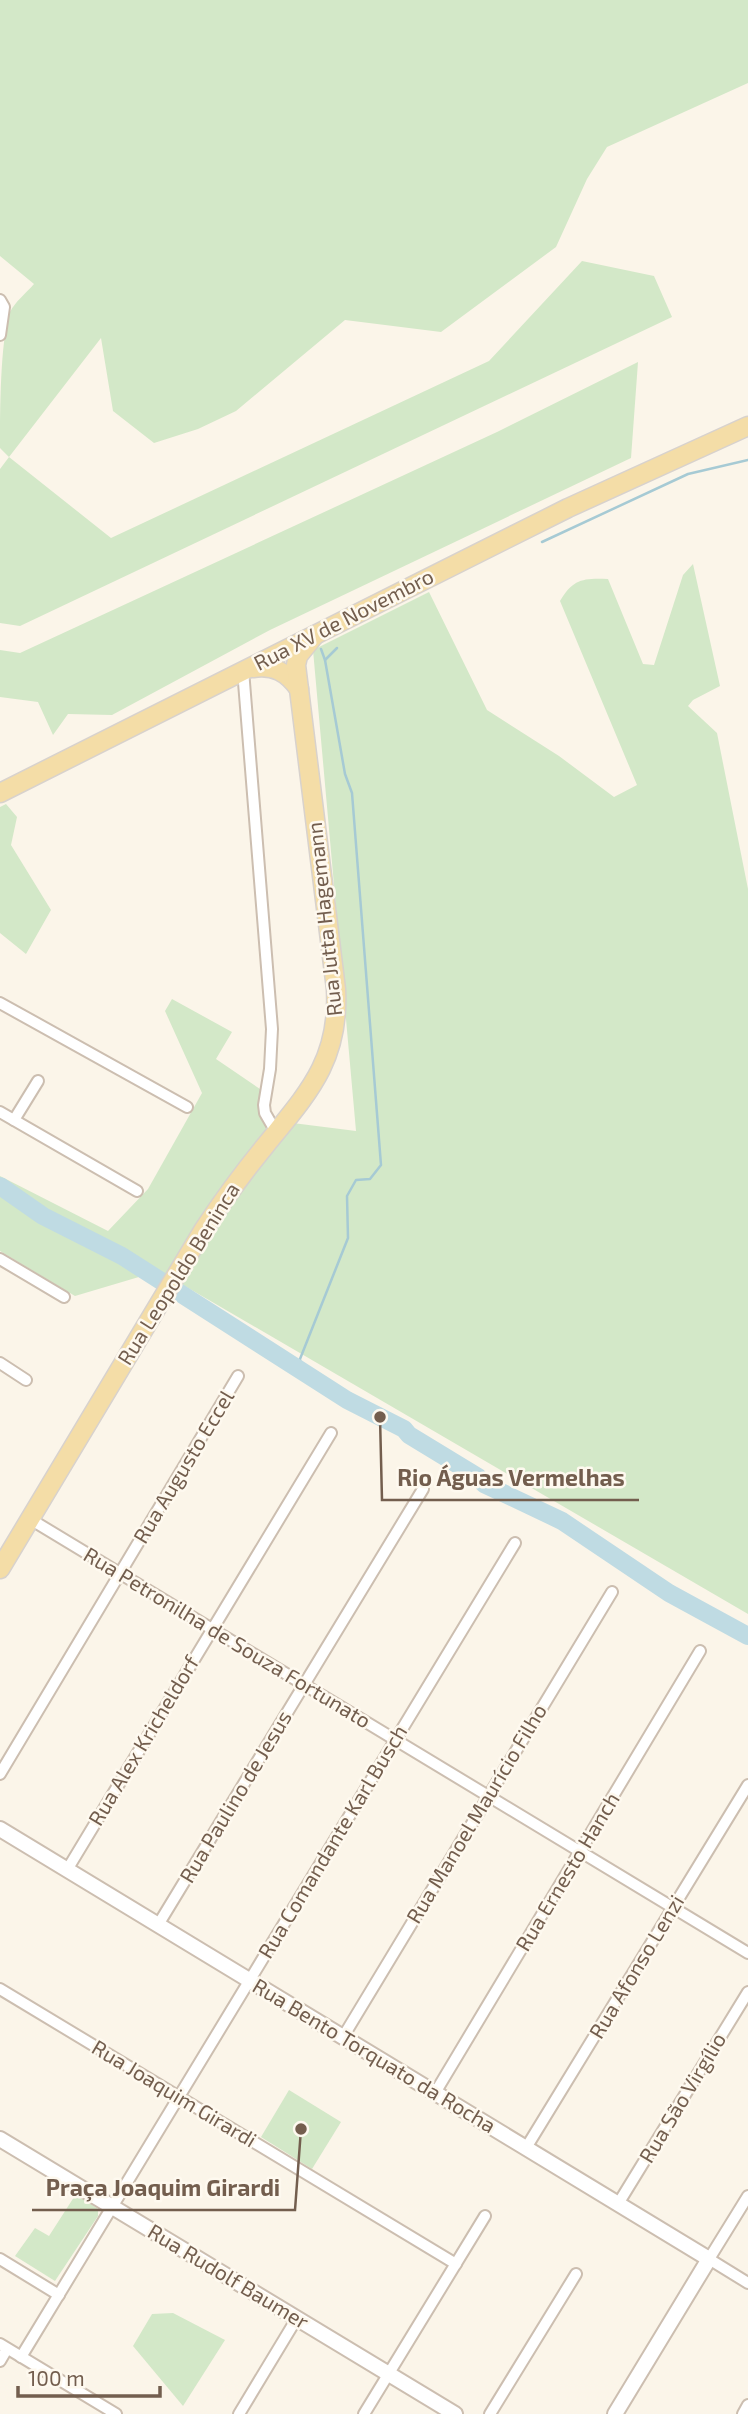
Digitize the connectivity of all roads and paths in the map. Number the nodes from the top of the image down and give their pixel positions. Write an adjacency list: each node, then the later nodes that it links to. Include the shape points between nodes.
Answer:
1 (1, 302): 2 (street)
2 (0, 335)
3 (748, 426): 5 (main road, Rua XV de Novembro)
4 (748, 439): 5 (main road, Rua XV de Novembro)
5 (691, 450): 6 (main road, Rua XV de Novembro)
6 (316, 635): 7 (main road, Rua XV de Novembro); 8 (main road, Rua Jutta Hagemann, via 298,656)
7 (243, 670): 8 (main road, via 276,669); 9 (main road, Rua XV de Novembro); 15 (street, via 272,1029 264,1105)
8 (299, 689): 15 (main road, Rua Jutta Hagemann, via 337,1009 323,1065)
9 (0, 793)
10 (0, 1003): 12 (street)
11 (38, 1081): 14 (street)
12 (187, 1107)
13 (0, 1112): 14 (street)
14 (15, 1120): 16 (street)
15 (276, 1132): 24 (main road, Rua Leopoldo Beninca, via 220,1204)
16 (137, 1191)
17 (0, 1259): 18 (street)
18 (64, 1297)
19 (0, 1363): 21 (street)
20 (238, 1376): 27 (street, Rua Augusto Eccel)
21 (26, 1380)
22 (331, 1433): 29 (street, Rua Alex Kricheldorf)
23 (423, 1489): 31 (street, Rua Paulino de Jesus)
24 (30, 1519): 26 (main road, Rua Leopoldo Beninca); 27 (street, Rua Petronilha de Souza Fortunato)
25 (515, 1543): 32 (street, Rua Comandante Karl Busch)
26 (0, 1569)
27 (120, 1573): 29 (street, Rua Petronilha de Souza Fortunato); 33 (street, Rua Augusto Eccel)
28 (612, 1592): 35 (street, Rua Manoel Maurício Filho)
29 (212, 1629): 31 (street, Rua Petronilha de Souza Fortunato); 38 (street, Rua Alex Kricheldorf)
30 (700, 1651): 37 (street, Rua Ernesto Hanch)
31 (304, 1685): 32 (street, Rua Petronilha de Souza Fortunato); 40 (street, Rua Paulino de Jesus)
32 (395, 1740): 35 (street, Rua Petronilha de Souza Fortunato); 42 (street, Rua Comandante Karl Busch)
33 (0, 1773)
34 (748, 1785): 39 (street, Rua Afonso Lenzi)
35 (488, 1796): 37 (street, Rua Petronilha de Souza Fortunato); 45 (street, Rua Manoel Maurício Filho)
36 (0, 1829): 38 (street, Rua Bento Torquato da Rocha)
37 (580, 1852): 39 (street, Rua Petronilha de Souza Fortunato); 46 (street, Rua Ernesto Hanch)
38 (67, 1870): 40 (street, Rua Bento Torquato da Rocha)
39 (673, 1908): 41 (street, Rua Petronilha de Souza Fortunato); 49 (street, Rua Afonso Lenzi)
40 (158, 1925): 42 (street, Rua Bento Torquato da Rocha)
41 (748, 1953)
42 (250, 1980): 45 (street, Rua Bento Torquato da Rocha); 47 (street, Rua Comandante Karl Busch)
43 (0, 1989): 47 (street, Rua Joaquim Girardi)
44 (748, 1992): 51 (street, Rua São Virgílio)
45 (343, 2037): 46 (street, Rua Bento Torquato da Rocha)
46 (435, 2093): 49 (street, Rua Bento Torquato da Rocha)
47 (179, 2097): 52 (street, Rua Comandante Karl Busch); 56 (street, Rua Joaquim Girardi)
48 (0, 2139): 52 (street, Rua Rudolf Baumer)
49 (526, 2148): 51 (street, Rua Bento Torquato da Rocha)
50 (748, 2196): 55 (street)
51 (618, 2204): 55 (street, Rua Bento Torquato da Rocha)
52 (112, 2207): 59 (street, Rua Comandante Karl Busch); 60 (street, Rua Rudolf Baumer)
53 (485, 2216): 56 (street)
54 (0, 2259): 59 (street)
55 (709, 2259): 58 (street, Rua Bento Torquato da Rocha); 71 (street)
56 (456, 2264): 64 (street)
57 (576, 2274): 70 (street)
58 (748, 2283)
59 (59, 2295): 62 (street, Rua Comandante Karl Busch)
60 (297, 2318): 64 (street, Rua Rudolf Baumer); 67 (street)
61 (4, 2347): 62 (street); 63 (street)
62 (21, 2357): 66 (street)
63 (0, 2361)
64 (389, 2374): 68 (street); 69 (street, Rua Rudolf Baumer)
65 (748, 2405): 72 (street)
66 (116, 2414)
67 (239, 2414)
68 (364, 2414)
69 (455, 2414)
70 (490, 2414)
71 (615, 2414)
72 (743, 2414)

